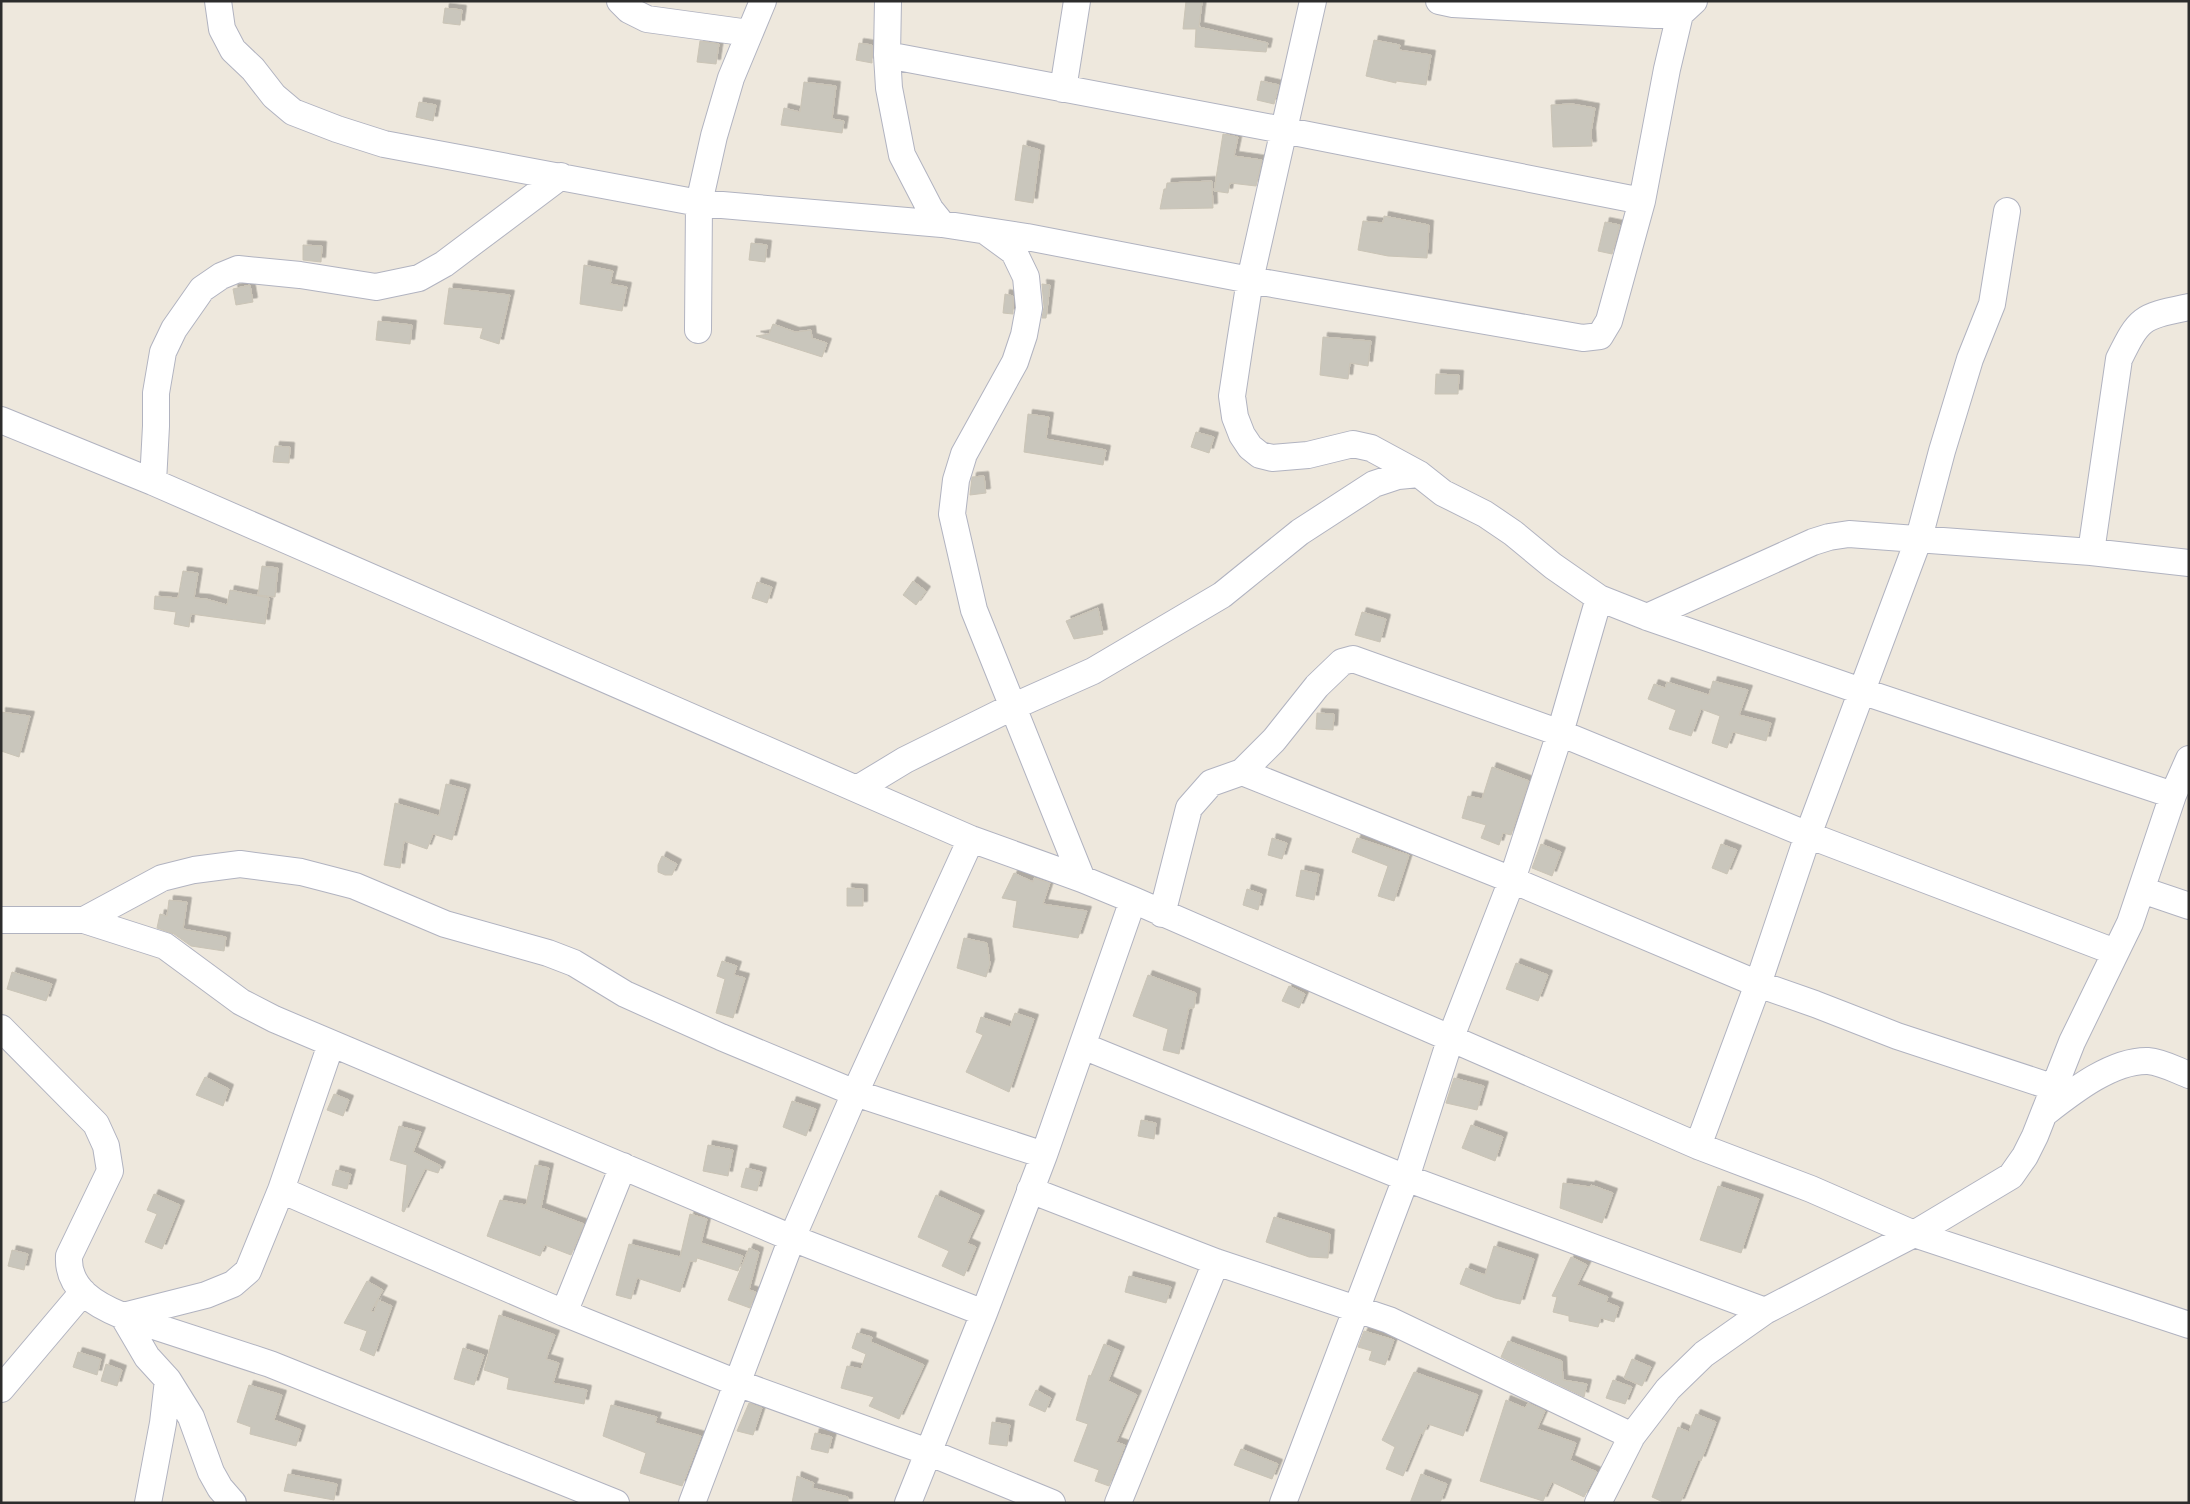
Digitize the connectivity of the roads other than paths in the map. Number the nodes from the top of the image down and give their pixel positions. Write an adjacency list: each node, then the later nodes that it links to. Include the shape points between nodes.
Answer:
1 (218, 1): 13 (street, via 222,30 233,50 274,96 294,112 384,144)
2 (620, 1): 9 (street, via 629,10 648,19)
3 (763, 1): 9 (street)
4 (888, 1): 10 (street)
5 (1077, 1): 11 (street)
6 (1313, 1): 12 (street)
7 (1439, 1): 8 (street, via 1655,15)
8 (1687, 8): 14 (street, via 1667,69)
9 (749, 33): 15 (street, via 731,78)
10 (886, 55): 11 (street); 17 (street, via 902,154 930,209)
11 (1062, 88): 12 (street)
12 (1283, 130): 14 (street); 19 (street)
13 (561, 176): 15 (street); 24 (street, via 444,264 419,278 376,287 238,269 202,289 174,329 163,352 156,393)
14 (1642, 201): 19 (street, via 1609,321 1600,336 1584,338)
15 (699, 202): 17 (street); 21 (street)
16 (2007, 211): 25 (street, via 1992,304 1970,359)
17 (942, 224): 18 (street)
18 (987, 233): 19 (street, via 1028,237); 31 (street, via 1014,252 1026,278 1030,308 1015,362 964,454 956,480 952,514 974,610)
19 (1250, 280): 23 (street, via 1232,396 1235,417 1250,447 1260,455 1272,458 1308,455 1353,444 1371,448)
20 (2189, 307): 26 (street, via 2153,314 2140,323 2118,359)
21 (698, 330)
22 (1, 420): 24 (street)
23 (1419, 474): 28 (street, via 1443,493 1485,514 1513,533); 31 (street, via 1398,476 1374,484 1300,532 1222,595 1093,671)
24 (153, 482): 35 (street)
25 (1919, 538): 26 (street); 29 (street, via 1829,536); 30 (street)
26 (2090, 552): 27 (street)
27 (2189, 563)
28 (1599, 598): 29 (street); 32 (street)
29 (1647, 617): 30 (street)
30 (1861, 691): 36 (street); 37 (street)
31 (1012, 708): 35 (street, via 905,760); 39 (street)
32 (1560, 733): 34 (street, via 1353,660 1342,662 1317,686 1274,740); 37 (street); 40 (street)
33 (2189, 760): 36 (street)
34 (1242, 772): 40 (street); 44 (street, via 1211,784 1189,808)
35 (856, 789): 38 (street)
36 (2173, 795): 41 (street)
37 (1808, 835): 47 (street); 48 (street)
38 (971, 839): 39 (street); 55 (street)
39 (1082, 879): 42 (street)
40 (1512, 880): 48 (street); 50 (street)
41 (2142, 890): 43 (street); 47 (street)
42 (1133, 900): 44 (street); 52 (street)
43 (2189, 906)
44 (1162, 914): 50 (street)
45 (1, 920): 46 (street)
46 (84, 920): 51 (street, via 165,946 241,1002); 55 (street, via 162,878 194,870 240,864 300,872 355,886 445,924 574,963 625,994)
47 (2115, 952): 54 (street)
48 (1758, 984): 54 (street, via 1897,1036); 57 (street)
49 (1, 1028): 66 (street, via 96,1124 106,1146 110,1171 69,1256 70,1275)
50 (1451, 1037): 57 (street); 60 (street)
51 (331, 1044): 59 (street); 61 (street)
52 (1083, 1046): 58 (street); 60 (street)
53 (2189, 1075): 56 (street, via 2148,1061 2125,1064 2082,1085)
54 (2052, 1087): 56 (street)
55 (855, 1093): 58 (street); 64 (street)
56 (2045, 1113): 63 (street, via 2025,1156 2011,1176)
57 (1698, 1146): 63 (street, via 1811,1189)
58 (1044, 1155): 62 (street)
59 (622, 1166): 64 (street); 69 (street)
60 (1406, 1178): 67 (street); 68 (street)
61 (281, 1190): 69 (street); 71 (street, via 252,1264 233,1284 206,1295)
62 (1030, 1190): 65 (street); 70 (street)
63 (1914, 1234): 68 (street); 72 (street)
64 (792, 1238): 70 (street); 74 (street)
65 (1216, 1262): 67 (street); 84 (street)
66 (83, 1292): 71 (street); 75 (street)
67 (1358, 1308): 76 (street); 85 (street)
68 (1765, 1311): 76 (street, via 1704,1354 1668,1389)
69 (564, 1313): 74 (street)
70 (984, 1313): 77 (street)
71 (123, 1316): 73 (street, via 148,1357); 80 (street, via 270,1364)
72 (2189, 1325)
73 (168, 1380): 78 (street); 79 (street, via 191,1417 210,1472)
74 (738, 1383): 77 (street); 81 (street)
75 (1, 1388)
76 (1632, 1436): 86 (street)
77 (928, 1452): 82 (street); 83 (street)
78 (148, 1503)
79 (233, 1503)
80 (616, 1503)
81 (692, 1503)
82 (908, 1503)
83 (1052, 1503)
84 (1118, 1503)
85 (1283, 1503)
86 (1598, 1503)

